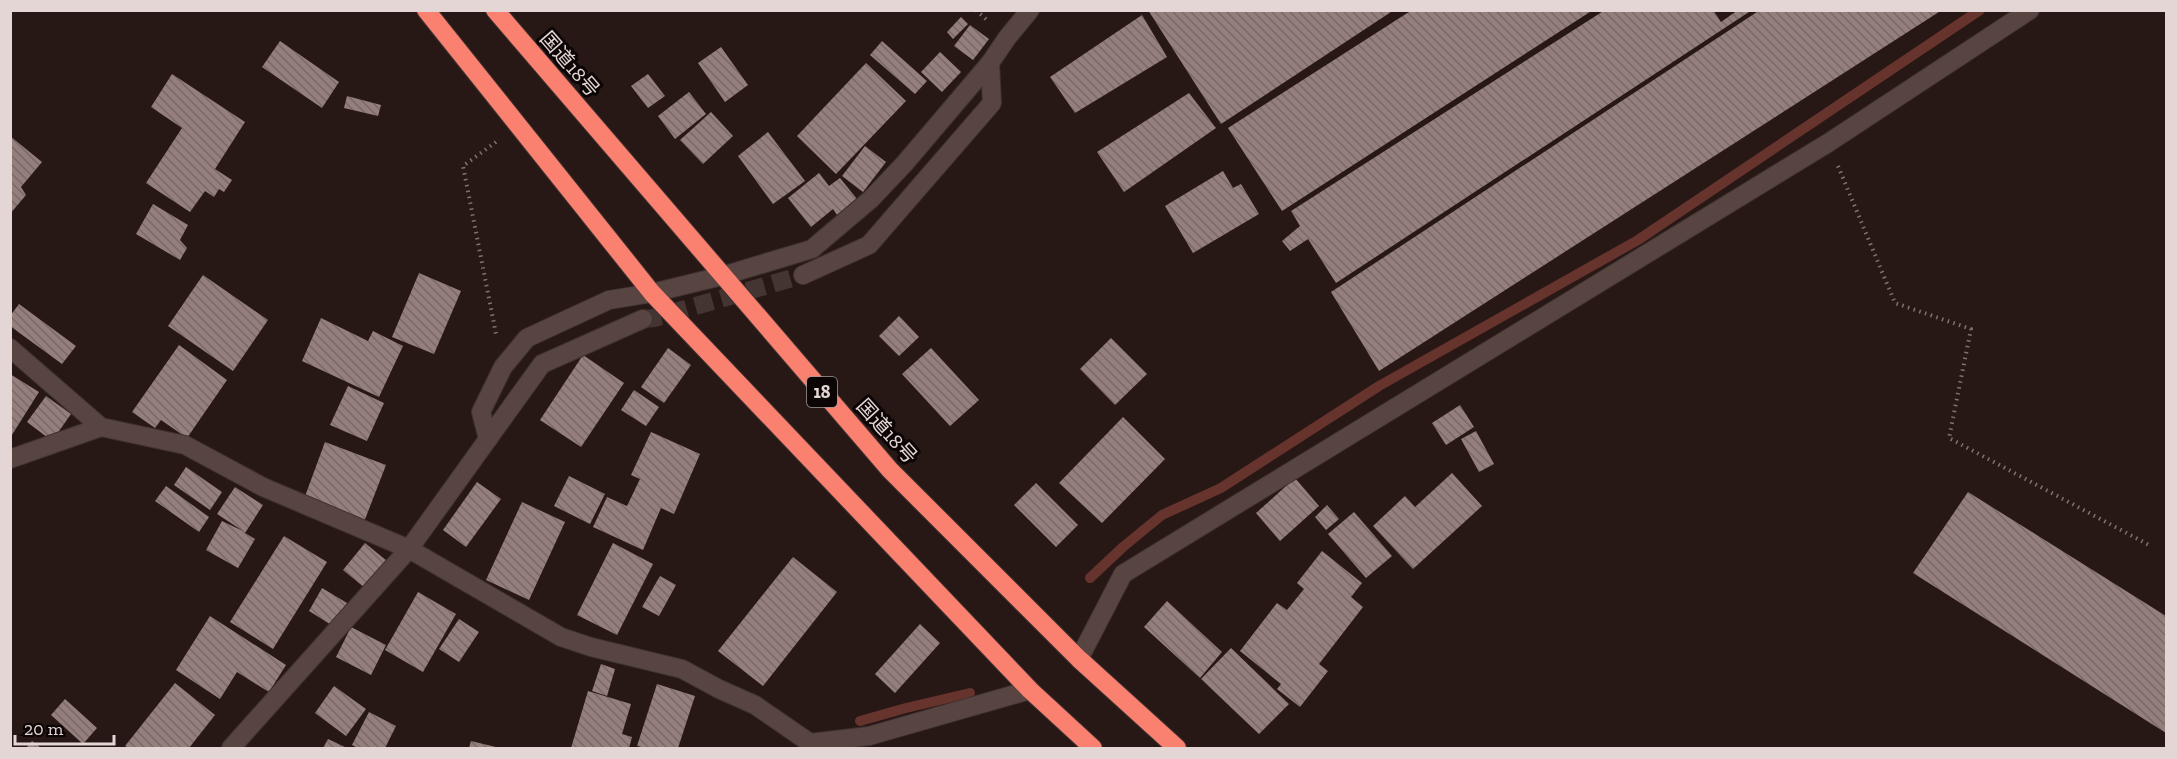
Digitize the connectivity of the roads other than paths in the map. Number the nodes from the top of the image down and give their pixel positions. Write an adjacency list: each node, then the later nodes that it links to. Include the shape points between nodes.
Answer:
1 (426, 10): 8 (highway)
2 (495, 10): 7 (highway, 国道18号 / 18)
3 (1030, 10): 5 (street)
4 (2030, 10): 15 (street, via 1828,143 1122,574)
5 (990, 63): 6 (street, via 992,103 869,244); 7 (street, via 872,199 812,249)
6 (803, 275)
7 (722, 276): 8 (street); 15 (highway, 国道18号 / 18, via 890,470)
8 (652, 293): 12 (street, via 609,300 527,338 503,367 481,412); 16 (highway)
9 (643, 319): 12 (street, via 543,364)
10 (10, 348): 11 (street)
11 (101, 427): 13 (street); 14 (street, via 185,445 263,487)
12 (488, 439): 14 (street)
13 (10, 459)
14 (409, 549): 17 (street, via 561,637 682,669 755,705); 18 (street)
15 (1079, 658): 20 (highway, 国道18号 / 18)
16 (1030, 690): 17 (street, via 869,736); 19 (highway)
17 (809, 746)
18 (231, 748)
19 (1093, 748)
20 (1177, 748)

